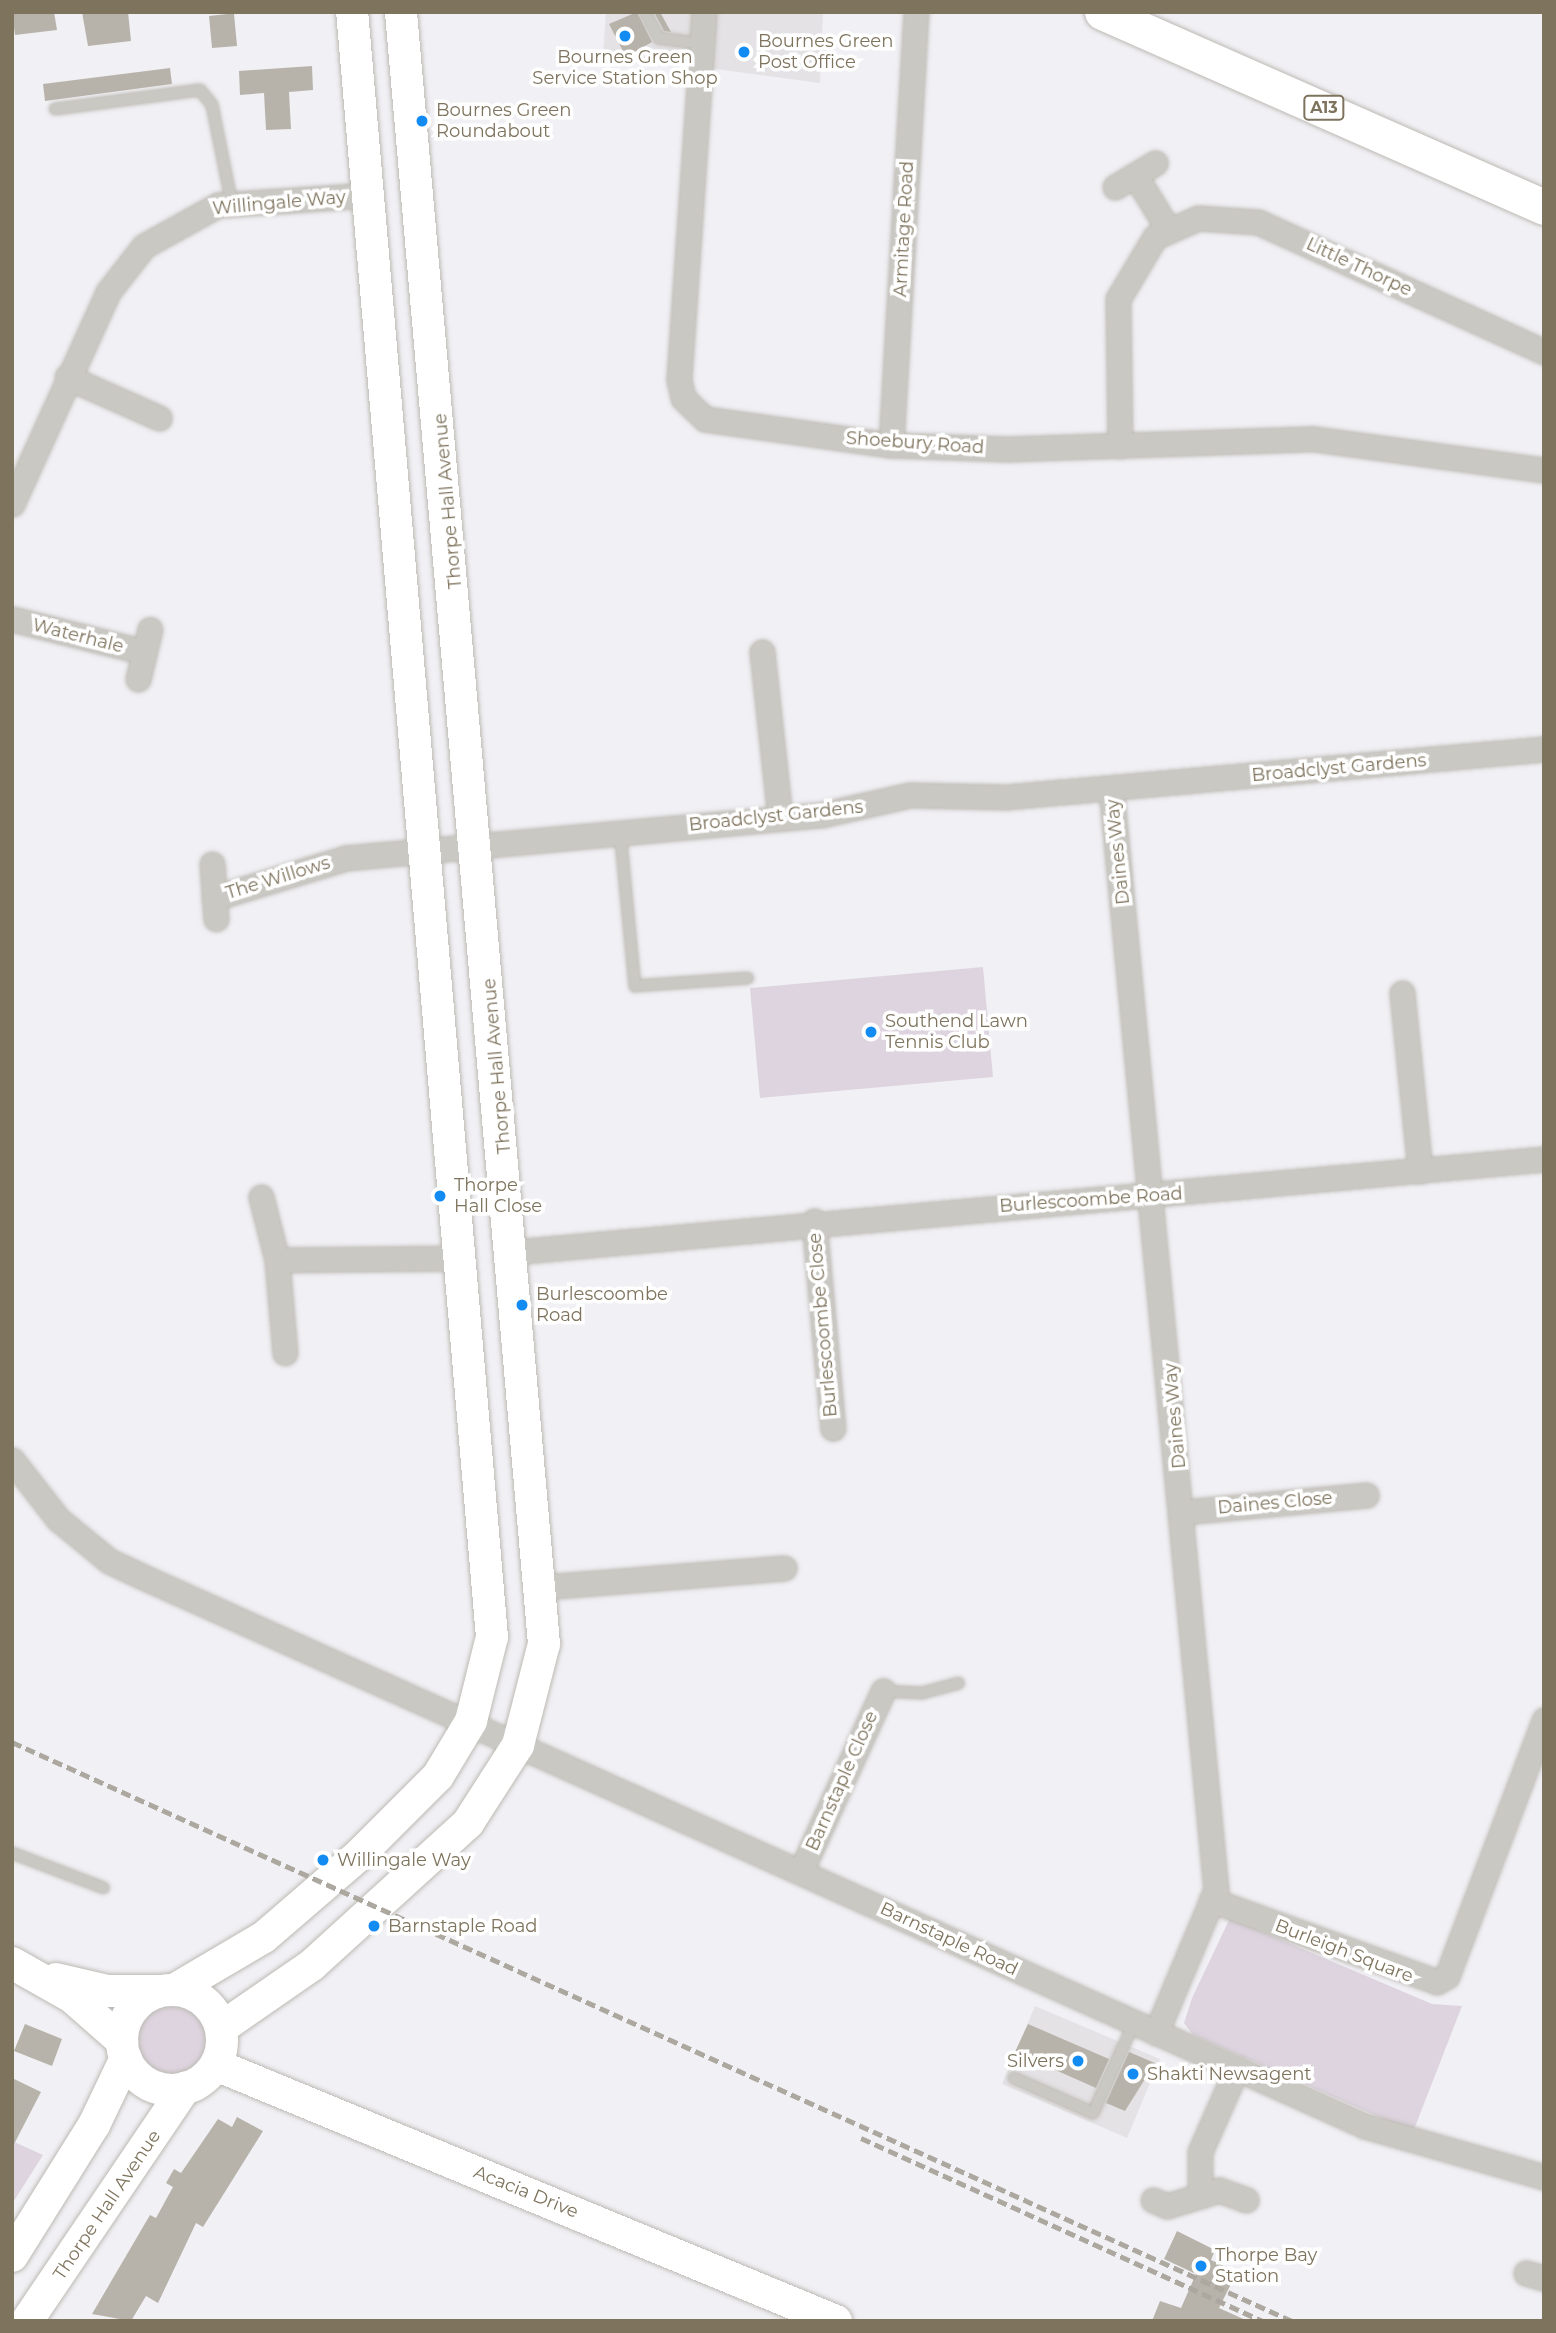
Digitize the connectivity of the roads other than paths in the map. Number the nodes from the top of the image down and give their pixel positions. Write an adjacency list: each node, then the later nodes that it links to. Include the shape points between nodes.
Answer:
1 (352, 12): 12 (street)
2 (401, 12): 21 (street, Thorpe Hall Avenue)
3 (645, 12): 7 (lane, via 659,38)
4 (704, 12): 7 (street, Shoebury Road)
5 (916, 12): 19 (street, Armitage Road)
6 (1102, 12): 14 (main road, A13)
7 (702, 44): 19 (street, Shoebury Road, via 679,380 683,398 691,411 721,424)
8 (55, 109): 13 (lane, via 200,90 212,105)
9 (1155, 163): 10 (street)
10 (1135, 175): 11 (street); 15 (street)
11 (1115, 187)
12 (367, 195): 13 (street, Willingale Way); 22 (street)
13 (232, 204): 17 (street, Willingale Way, via 183,219 144,246 108,292)
14 (1544, 207)
15 (1168, 229): 16 (street, Little Thorpe, via 1220,216 1258,222); 20 (street, Little Thorpe, via 1141,253 1118,299)
16 (1544, 352)
17 (67, 377): 18 (street); 24 (street, Willingale Way)
18 (159, 418)
19 (891, 445): 20 (street, Shoebury Road)
20 (1120, 446): 23 (street, Shoebury Road, via 1314,439)
21 (443, 450): 22 (street); 34 (street, Thorpe Hall Avenue)
22 (390, 454): 35 (street)
23 (1544, 470)
24 (12, 504)
25 (12, 619): 27 (street, Waterhale)
26 (150, 629): 27 (street, Waterhale)
27 (144, 652): 29 (street, Waterhale)
28 (762, 652): 32 (street)
29 (138, 679)
30 (1544, 749): 31 (street, Broadclyst Gardens)
31 (1111, 788): 32 (street, Broadclyst Gardens, via 910,796); 41 (street, Daines Way)
32 (780, 818): 33 (street, Broadclyst Gardens)
33 (620, 831): 34 (street, Broadclyst Gardens); 37 (lane, via 635,986)
34 (479, 846): 35 (street, Broadclyst Gardens); 44 (street, Thorpe Hall Avenue)
35 (425, 853): 36 (street, The Willows, via 316,864 215,908); 45 (street)
36 (212, 863)
37 (748, 978)
38 (1402, 993): 40 (street)
39 (1544, 1159): 40 (street, Burlescoombe Road)
40 (1420, 1171): 41 (street, Burlescoombe Road)
41 (1154, 1196): 43 (street, Burlescoombe Road); 51 (street, Daines Way)
42 (261, 1197): 46 (street)
43 (814, 1221): 44 (street, Burlescoombe Road); 48 (street, Burlescoombe Close)
44 (513, 1252): 53 (street, Thorpe Hall Avenue)
45 (461, 1258): 46 (street); 57 (street, via 491,1603 485,1679)
46 (277, 1260): 47 (street)
47 (285, 1353)
48 (833, 1429)
49 (12, 1460): 57 (street, via 50,1510 110,1561)
50 (1366, 1495): 51 (street, Daines Close)
51 (1184, 1512): 62 (street, Daines Way, via 1215,1878)
52 (784, 1568): 53 (street)
53 (543, 1587): 58 (street, Thorpe Hall Avenue, via 538,1682)
54 (959, 1683): 55 (lane, via 922,1693)
55 (883, 1691): 60 (street, Barnstaple Close)
56 (1544, 1720): 62 (street, Burleigh Square, via 1447,1976 1423,1981)
57 (471, 1721): 58 (street, Barnstaple Road); 64 (street, via 438,1776 360,1854 264,1937)
58 (519, 1745): 60 (street, Barnstaple Road); 66 (street, Thorpe Hall Avenue, via 487,1799 452,1839 312,1965)
59 (12, 1853): 61 (lane)
60 (801, 1871): 65 (street, Barnstaple Road)
61 (104, 1888)
62 (1211, 1900): 67 (street, Daines Way)
63 (20, 1966): 64 (street, via 91,1989); 68 (street)
64 (166, 1991): 66 (street, via 207,2003); 68 (street, via 130,2013)
65 (1134, 2023): 67 (street, Barnstaple Road); 71 (lane, via 1093,2113)
66 (221, 2028): 69 (street)
67 (1156, 2033): 70 (street, Barnstaple Road)
68 (124, 2049): 72 (street, via 147,2083); 77 (street, via 94,2125)
69 (216, 2065): 72 (street); 79 (street, Acacia Drive)
70 (1237, 2068): 73 (street, Barnstaple Road, via 1382,2133); 74 (street, via 1200,2152)
71 (1014, 2078)
72 (185, 2088): 78 (street, Thorpe Hall Avenue)
73 (1544, 2177)
74 (1200, 2196): 75 (street, via 1167,2206); 76 (street, via 1219,2190)
75 (1153, 2200)
76 (1246, 2200)
77 (12, 2256)
78 (27, 2321)
79 (836, 2321)

